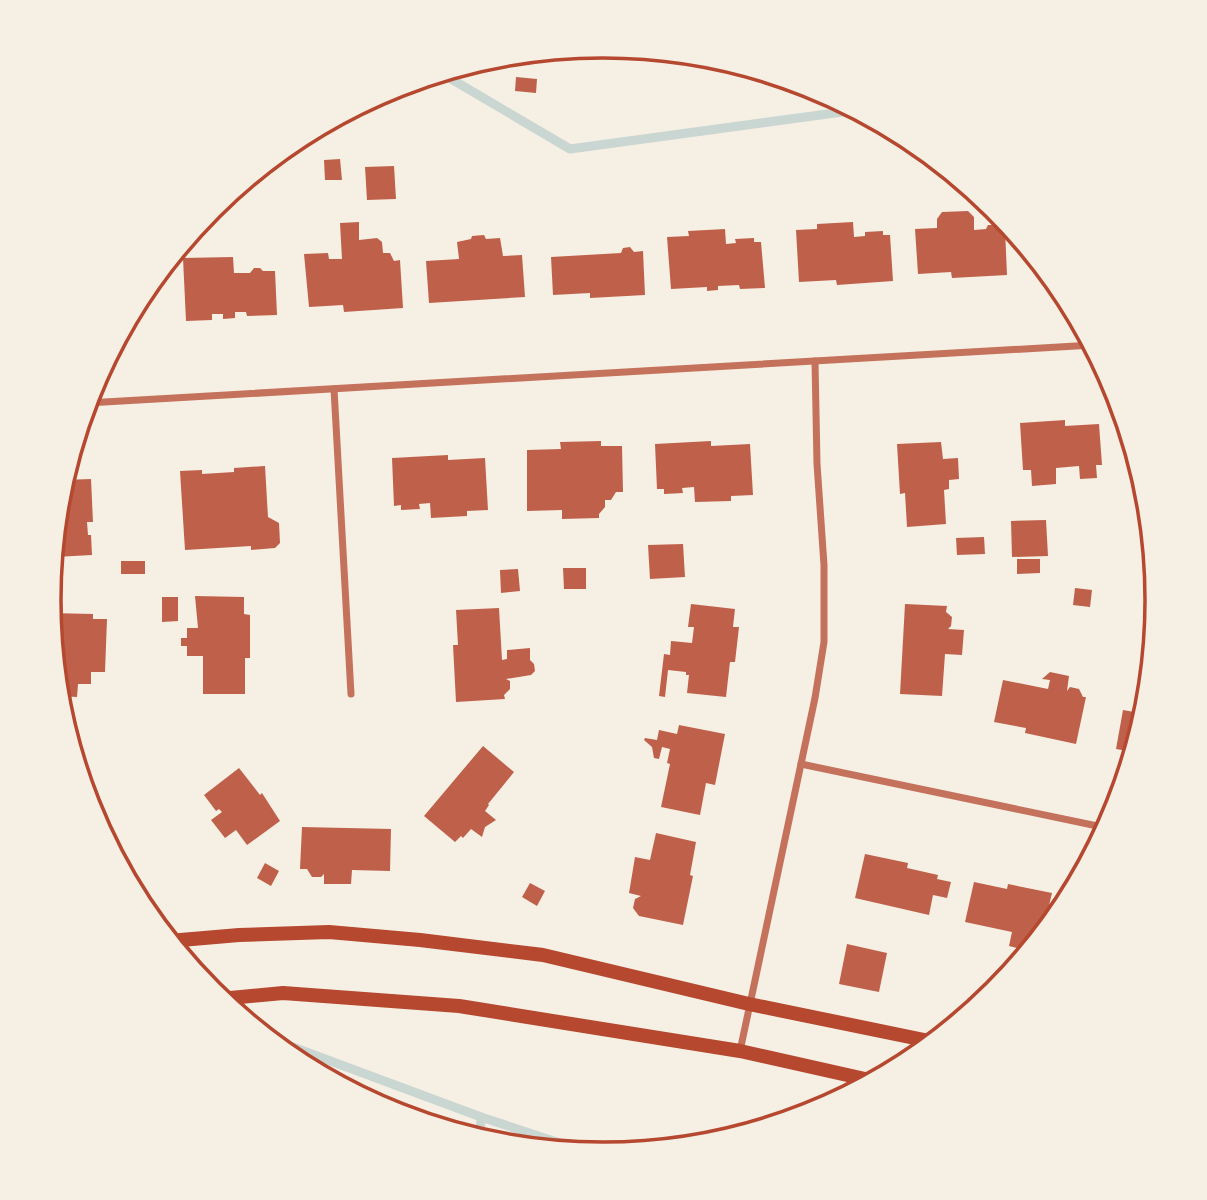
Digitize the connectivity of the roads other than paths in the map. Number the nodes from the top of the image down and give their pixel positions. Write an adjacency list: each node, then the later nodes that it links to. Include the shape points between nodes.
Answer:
1 (1082, 346): 2 (street)
2 (815, 361): 3 (street); 6 (street, via 824,642)
3 (334, 389): 4 (street); 5 (street)
4 (99, 402)
5 (351, 694)
6 (801, 764): 7 (street); 10 (street)
7 (1096, 826)
8 (181, 940): 10 (main road, via 328,932 420,940 543,955)
9 (235, 998): 12 (main road, via 283,993 459,1006)
10 (749, 1004): 11 (main road); 12 (street)
11 (921, 1039)
12 (740, 1051): 13 (main road)
13 (859, 1078)

